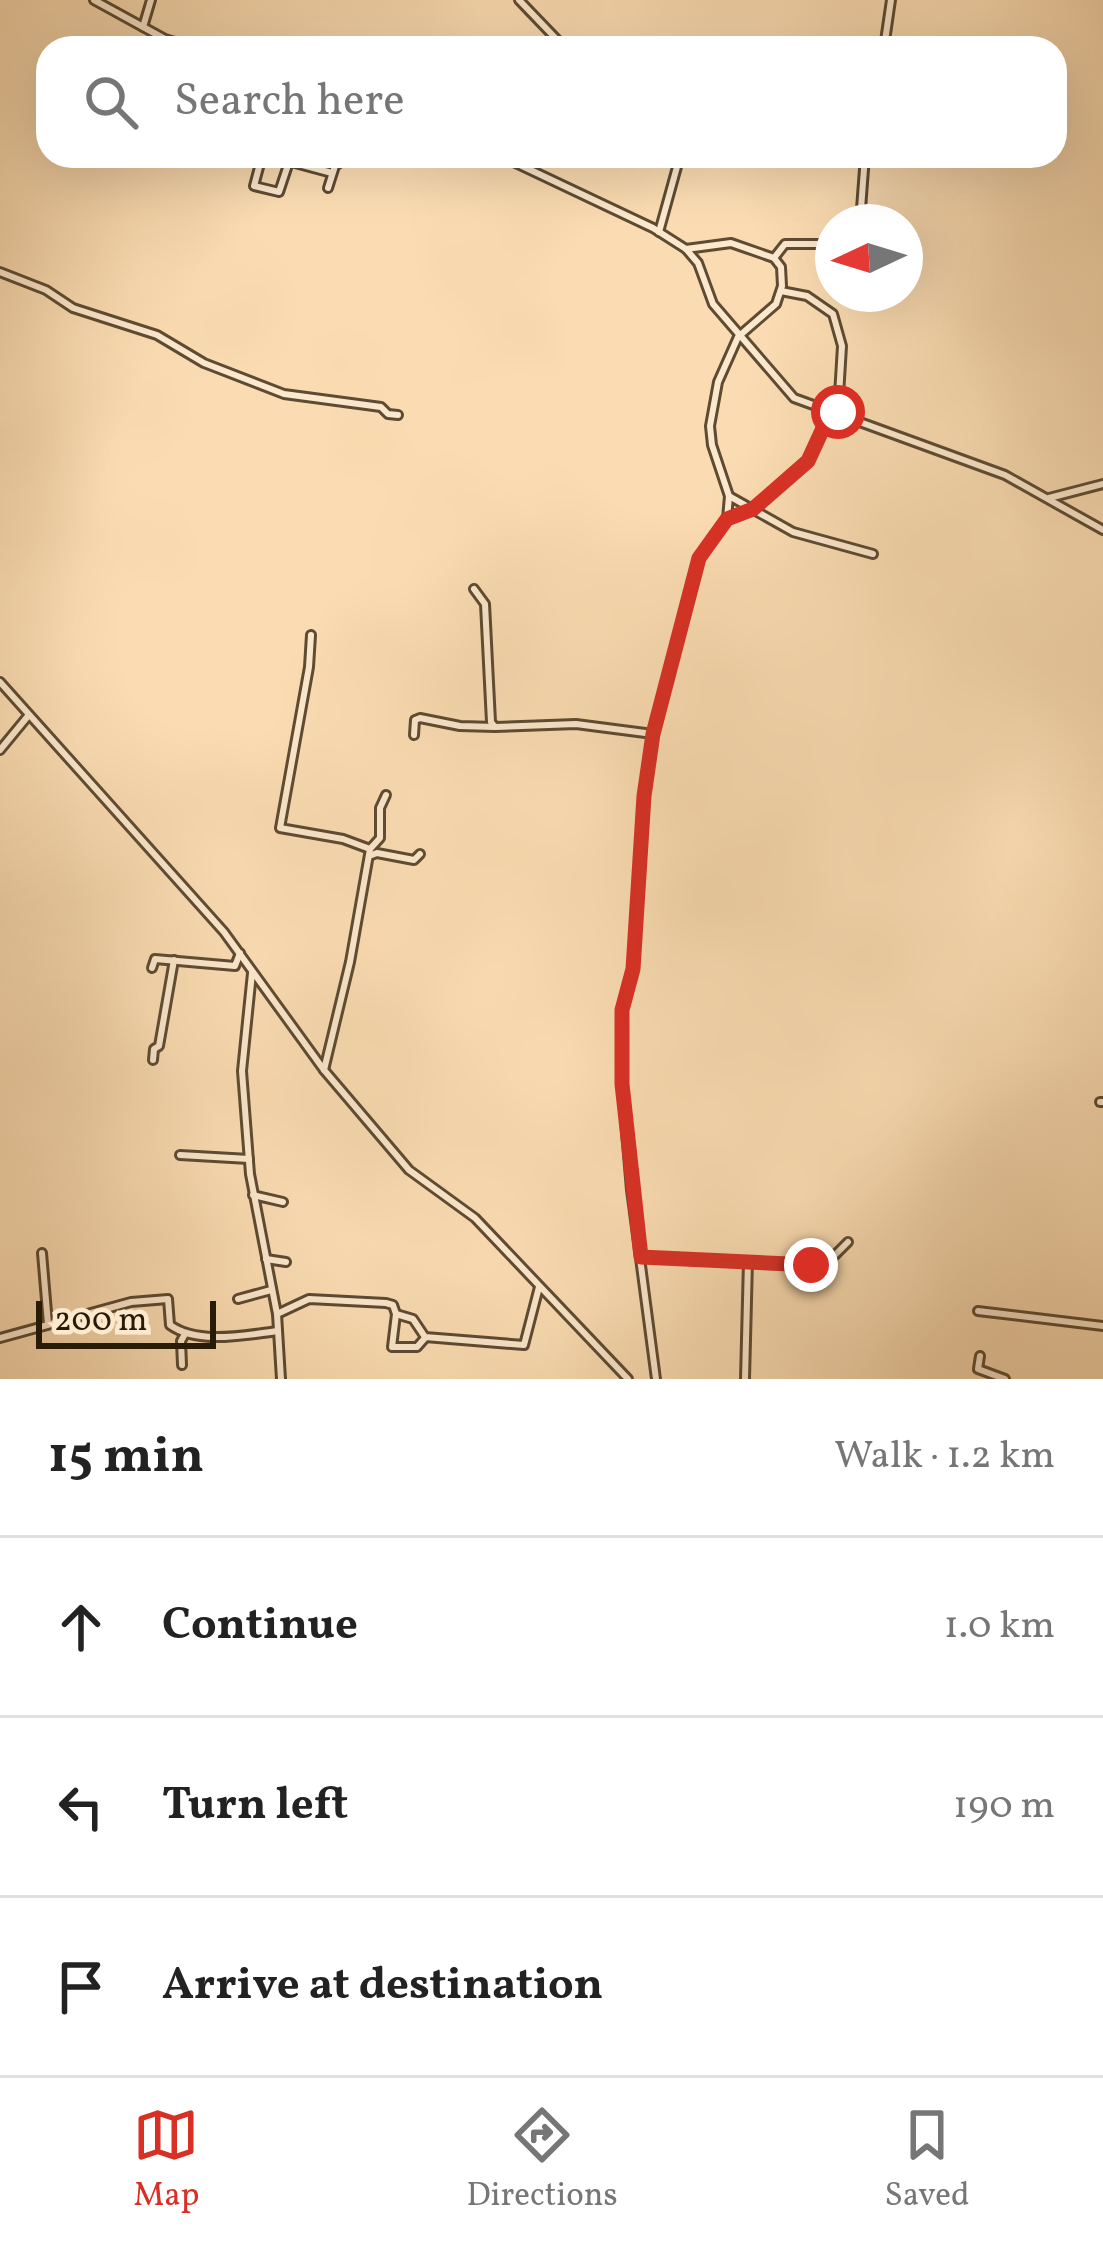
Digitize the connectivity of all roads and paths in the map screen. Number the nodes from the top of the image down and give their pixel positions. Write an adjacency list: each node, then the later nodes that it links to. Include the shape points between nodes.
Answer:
1 (94, 0): 5 (street)
2 (152, 0): 5 (street)
3 (519, 0): 7 (street)
4 (891, 0): 8 (street)
5 (143, 27): 6 (street)
6 (165, 36)
7 (554, 36)
8 (886, 36)
9 (261, 168): 10 (street, via 254,185 280,192)
10 (287, 168)
11 (312, 168): 16 (street)
12 (335, 168): 16 (street)
13 (526, 168): 19 (street)
14 (677, 168): 19 (street)
15 (865, 168): 18 (street)
16 (332, 173): 17 (street)
17 (328, 188)
18 (862, 204)
19 (659, 232): 21 (street)
20 (815, 244): 22 (street, via 785,244)
21 (686, 249): 22 (street, via 731,243); 25 (street)
22 (774, 258): 24 (street)
23 (0, 272): 27 (street, via 284,394)
24 (780, 291): 25 (street); 26 (street, via 807,296 833,314 842,346)
25 (738, 337): 26 (street, via 794,398); 29 (street, via 710,426)
26 (835, 411): 30 (street); 31 (street, via 808,461)
27 (398, 416)
28 (1103, 484): 30 (street)
29 (729, 496): 31 (street); 32 (street)
30 (1048, 498): 33 (street)
31 (753, 509): 32 (street); 34 (street, via 793,532)
32 (727, 519): 40 (street, via 699,558)
33 (1103, 530)
34 (873, 554)
35 (474, 589): 39 (street, via 485,604)
36 (311, 635): 44 (street, via 280,828 343,839)
37 (0, 682): 38 (street)
38 (28, 716): 42 (street); 46 (street)
39 (495, 727): 40 (street, via 576,724); 41 (street, via 420,718)
40 (653, 734): 58 (street, via 633,969 622,1010)
41 (414, 735)
42 (0, 750)
43 (386, 795): 44 (street)
44 (370, 853): 45 (street, via 414,860); 51 (street)
45 (420, 854)
46 (239, 953): 47 (street, via 236,966); 49 (street)
47 (174, 960): 48 (street, via 154,959); 50 (street)
48 (152, 968)
49 (252, 971): 51 (street); 53 (street, via 242,1071)
50 (153, 1060)
51 (324, 1070): 62 (street, via 410,1170 475,1218)
52 (180, 1155): 53 (street)
53 (249, 1159): 54 (street)
54 (253, 1195): 55 (street); 59 (street)
55 (283, 1202)
56 (848, 1242): 60 (street, via 825,1265)
57 (41, 1253): 68 (street)
58 (641, 1257): 60 (street); 78 (street)
59 (266, 1259): 61 (street); 63 (street)
60 (748, 1261): 79 (street)
61 (286, 1262)
62 (540, 1286): 72 (street, via 524,1345); 77 (street)
63 (271, 1290): 64 (street); 66 (street)
64 (238, 1300)
65 (978, 1312): 69 (street)
66 (278, 1314): 67 (street, via 309,1299 386,1303); 70 (street)
67 (396, 1314): 72 (street, via 413,1319); 72 (street, via 392,1347 416,1347)
68 (48, 1324): 71 (street, via 168,1299 170,1325); 73 (street)
69 (1103, 1326)
70 (278, 1331): 71 (street); 76 (street)
71 (184, 1334): 75 (street)
72 (425, 1337)
73 (0, 1338)
74 (980, 1356): 80 (street, via 978,1369)
75 (182, 1365)
76 (281, 1379)
77 (628, 1379)
78 (656, 1379)
79 (745, 1379)
80 (1005, 1379)

